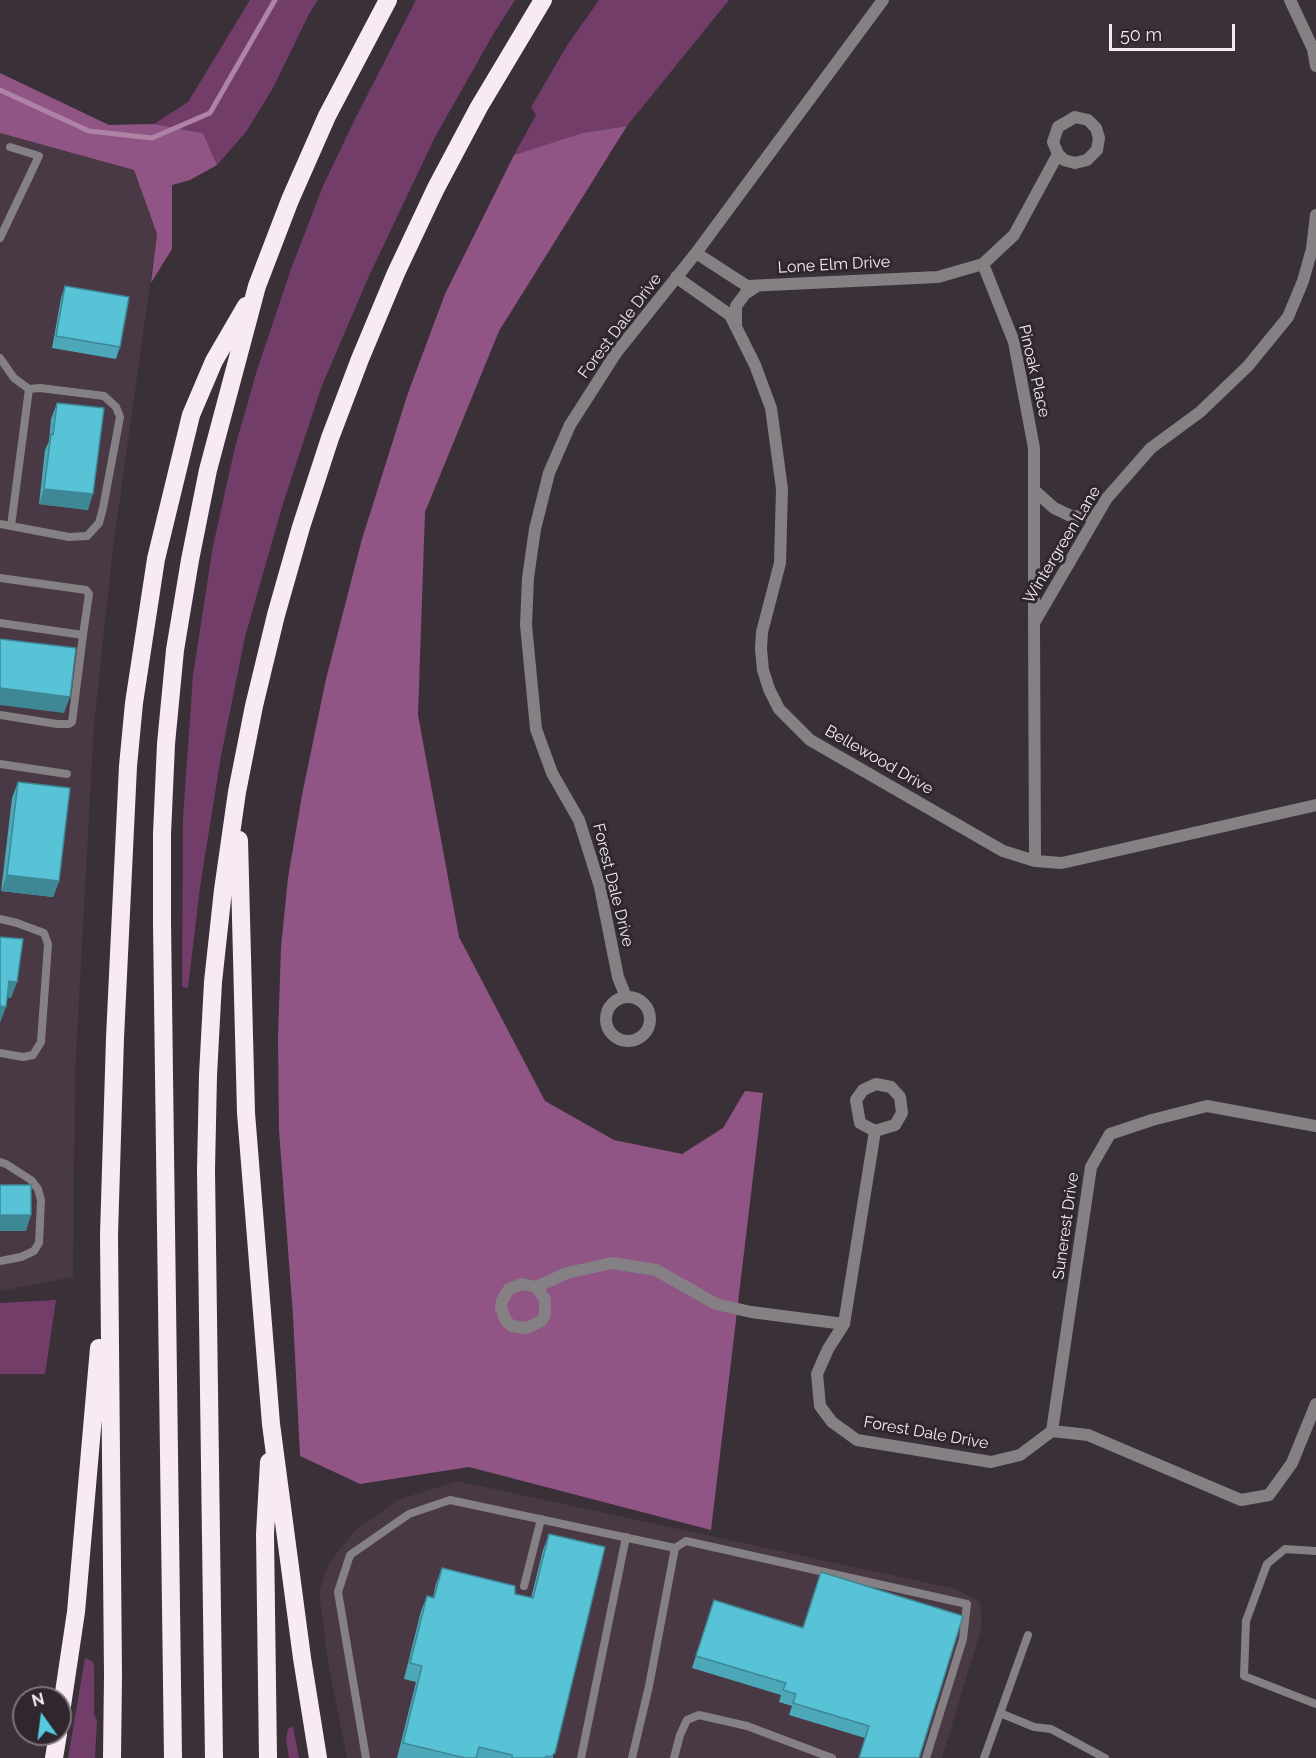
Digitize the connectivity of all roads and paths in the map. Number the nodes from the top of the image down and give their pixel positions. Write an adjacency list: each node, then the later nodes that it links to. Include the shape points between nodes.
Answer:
1 (388, 0): 14 (highway, via 327,116)
2 (543, 0): 29 (highway, via 479,106 436,188 360,359 301,526 254,706)
3 (883, 0): 10 (street, Forest Dale Drive)
4 (1290, 0): 5 (street, via 1313,49)
5 (1316, 66)
6 (10, 147): 9 (lane, via 39,156)
7 (1058, 154): 11 (street, via 1014,235)
8 (1316, 215): 19 (street, Wintergreen Lane, via 1312,249 1288,317 1248,366 1200,412 1151,448)
9 (0, 238)
10 (696, 253): 12 (street, Forest Dale Drive); 13 (street, Lone Elm Drive, via 747,286)
11 (983, 264): 13 (street, Lone Elm Drive, via 938,277); 18 (street, Pinoak Place, via 1014,342 1034,448)
12 (676, 278): 15 (street, Bellewood Drive, via 730,315); 33 (street, Forest Dale Drive, via 616,353 570,425 549,473 534,529 528,578 526,625 536,729 552,773 579,819)
13 (758, 285): 15 (street, via 736,306)
14 (258, 286): 38 (highway, via 214,361 191,415 146,616 123,840); 55 (highway, via 208,470 175,650 166,744 162,922)
15 (736, 327): 31 (street, Bellewood Drive, via 771,408 782,489 780,564 761,649 769,689 779,709 810,740 1003,851)
16 (0, 358): 17 (lane, via 14,378)
17 (29, 389): 21 (lane); 21 (lane, via 104,396 120,417 99,523 87,536 69,537)
18 (1034, 489): 19 (street, via 1054,508 1073,517); 24 (street, Pinoak Place)
19 (1101, 510): 24 (street, Wintergreen Lane)
20 (0, 524): 21 (lane)
21 (11, 526)
22 (0, 578): 25 (lane, via 86,590 89,594)
23 (0, 623): 25 (lane)
24 (1034, 623): 31 (street, Wintergreen Lane)
25 (83, 635): 26 (lane, via 72,722 57,724)
26 (0, 715)
27 (0, 764): 28 (lane)
28 (67, 774)
29 (237, 792): 43 (highway, via 246,1113); 56 (highway, via 213,982 207,1099)
30 (1316, 805): 31 (street, Bellewood Drive, via 1062,863)
31 (1035, 861)
32 (0, 919): 34 (lane, via 44,933 48,944 41,1042 33,1054 24,1058)
33 (626, 997)
34 (0, 1053)
35 (1316, 1126): 44 (street, Sunerest Drive, via 1207,1106 1110,1134 1091,1167)
36 (875, 1131): 41 (street, Forest Dale Drive)
37 (0, 1162): 39 (lane, via 31,1180 41,1200 39,1243 34,1251)
38 (110, 1235): 51 (highway, via 76,1612); 54 (highway)
39 (0, 1261)
40 (536, 1287): 41 (street, via 567,1273 612,1263 656,1270 716,1304)
41 (844, 1324): 44 (street, Forest Dale Drive, via 817,1374 820,1406 832,1422 857,1440 991,1462 1020,1455)
42 (1316, 1404): 44 (street, via 1292,1463 1269,1495 1241,1500 1088,1436)
43 (271, 1424): 57 (highway, via 264,1534); 58 (highway)
44 (1052, 1431)
45 (541, 1519): 46 (lane); 49 (lane); 59 (lane, via 450,1500 409,1514 350,1555 338,1592)
46 (626, 1537): 47 (lane); 60 (lane)
47 (675, 1548): 61 (lane); 64 (lane, via 686,1541 967,1604 963,1639)
48 (1316, 1551): 52 (lane, via 1285,1548 1267,1564 1246,1621 1244,1676)
49 (524, 1586)
50 (1028, 1635): 53 (lane)
51 (65, 1686)
52 (1316, 1704)
53 (1000, 1713): 65 (lane); 66 (lane, via 1034,1727 1051,1729)
54 (111, 1758)
55 (173, 1758)
56 (214, 1758)
57 (268, 1758)
58 (318, 1758)
59 (366, 1758)
60 (581, 1758)
61 (632, 1758)
62 (674, 1758): 63 (lane, via 687,1720 699,1715 747,1726)
63 (832, 1758)
64 (926, 1758)
65 (984, 1758)
66 (1106, 1758)

